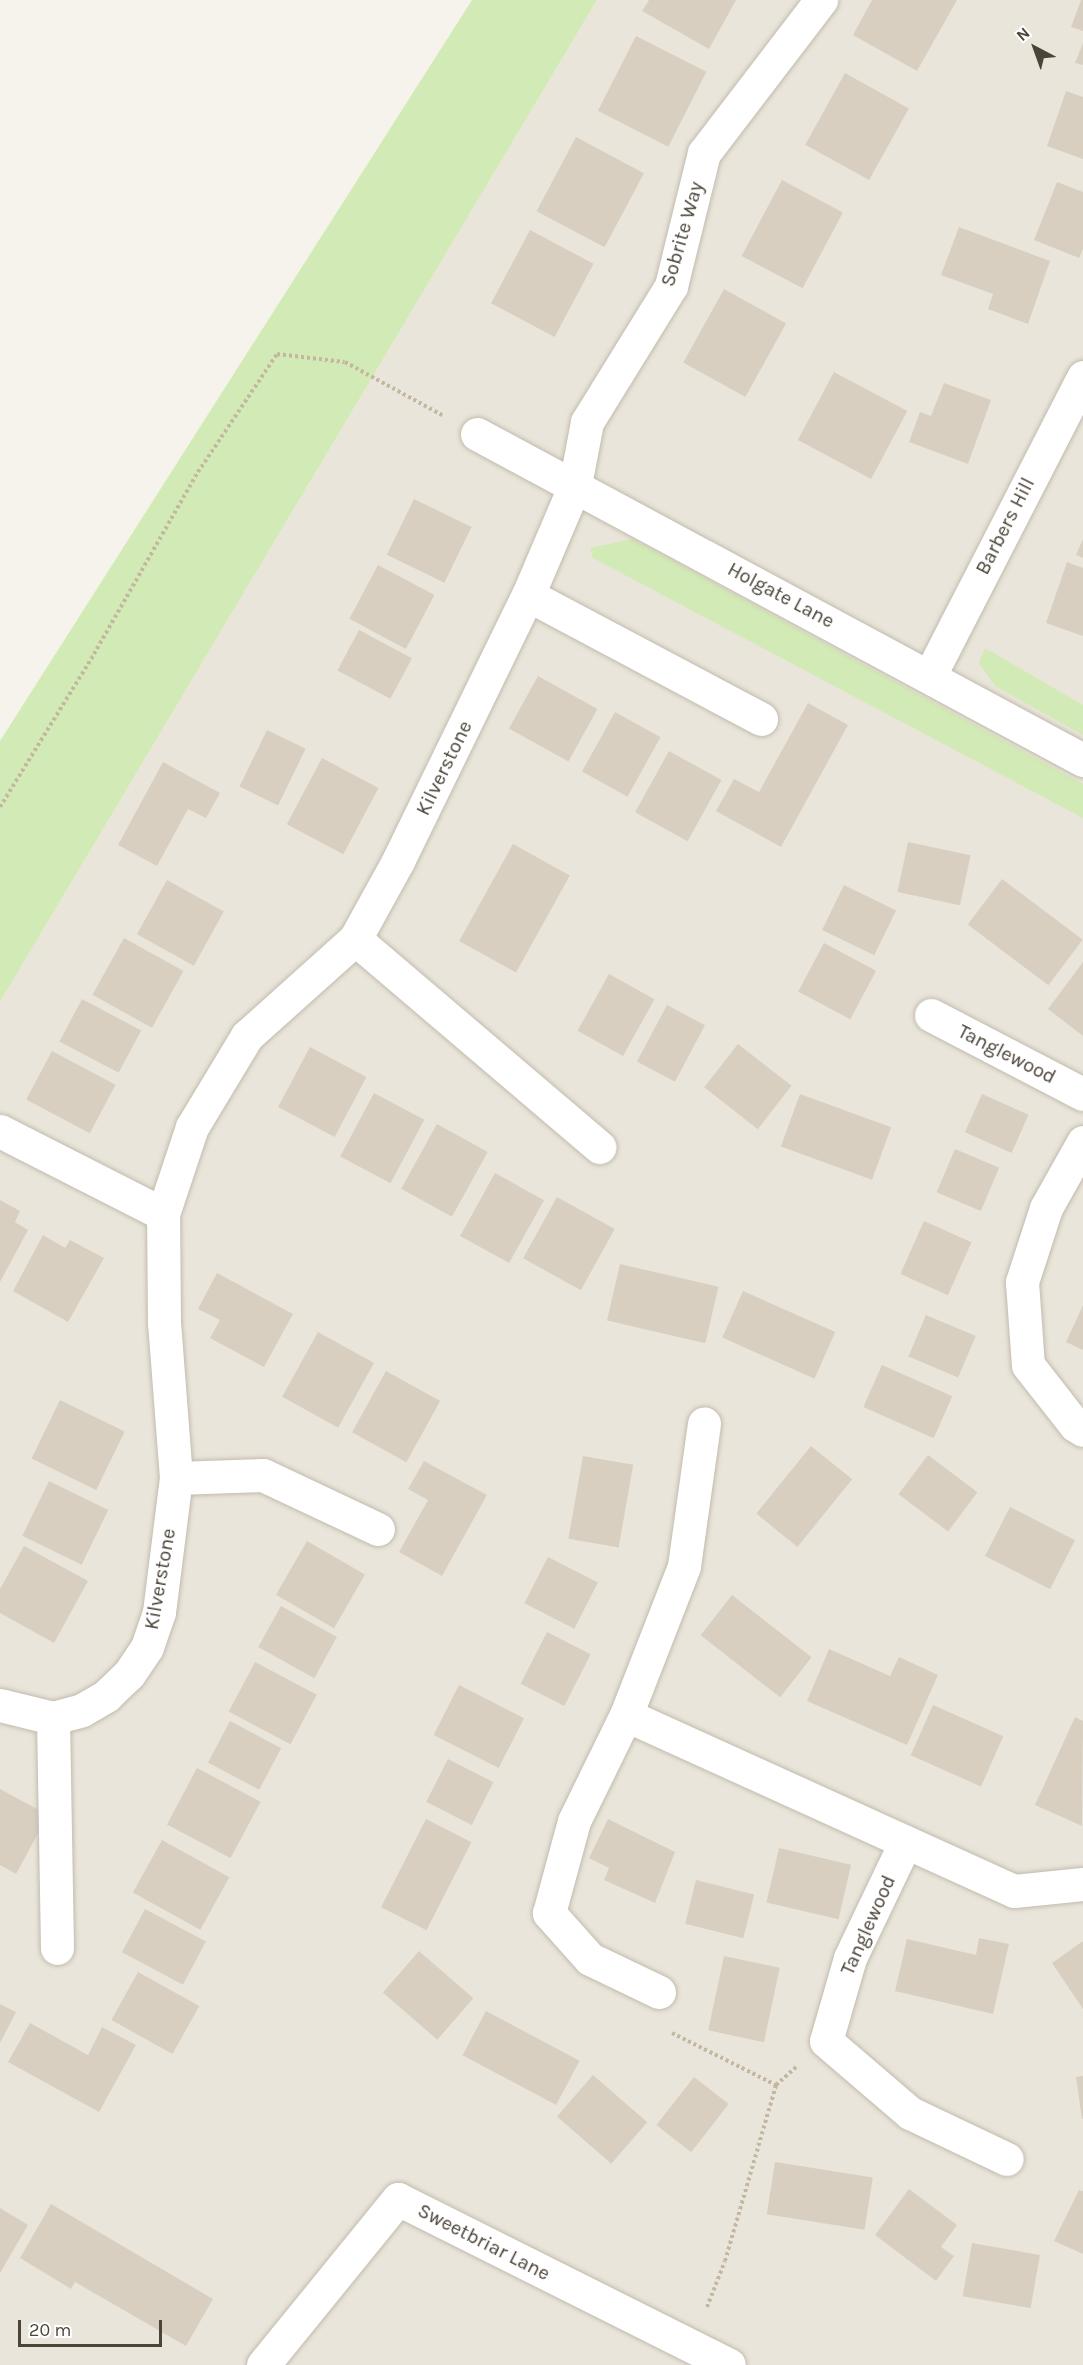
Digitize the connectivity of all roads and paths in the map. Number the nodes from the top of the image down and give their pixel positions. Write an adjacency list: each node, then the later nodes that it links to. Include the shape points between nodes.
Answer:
1 (821, 0): 4 (street, Sobrite Way, via 704,153 671,286 587,422)
2 (1083, 377): 6 (street, Barbers Hill)
3 (477, 434): 4 (street, Holgate Lane); 9 (path, via 345,362 277,354 198,472 94,654)
4 (575, 485): 5 (street, Kilverstone); 6 (street, Holgate Lane)
5 (528, 595): 7 (street); 10 (street, Kilverstone, via 398,861)
6 (930, 675): 8 (street, Holgate Lane)
7 (760, 719)
8 (1083, 760)
9 (0, 807)
10 (355, 939): 15 (street); 16 (street, Kilverstone, via 247,1036 192,1127)
11 (931, 1015): 12 (street, Tanglewood)
12 (1083, 1094)
13 (0, 1131): 16 (street)
14 (1083, 1142): 18 (street, via 1046,1208 1022,1282 1028,1365)
15 (599, 1147)
16 (163, 1214): 19 (street, Kilverstone, via 164,1323)
17 (704, 1423): 22 (street, via 684,1566)
18 (1083, 1430)
19 (177, 1478): 20 (street, via 263,1475); 23 (street, Kilverstone, via 159,1612 147,1647 129,1674 106,1696 82,1710)
20 (378, 1528)
21 (0, 1705): 23 (street, Kilverstone)
22 (626, 1715): 24 (street); 27 (street, via 574,1821 549,1913 590,1959)
23 (53, 1718): 26 (street)
24 (905, 1843): 25 (street, via 1014,1891); 28 (street, Tanglewood, via 850,1958)
25 (1083, 1884)
26 (57, 1948)
27 (659, 1992): 29 (path, via 646,2020)
28 (826, 2041): 29 (path); 30 (street, via 910,2113)
29 (776, 2085): 31 (path, via 725,2261)
30 (1007, 2159)
31 (692, 2346): 32 (street, Sweetbriar Lane, via 398,2199); 33 (street, Sweetbriar Lane)
32 (263, 2365)
33 (729, 2365)

